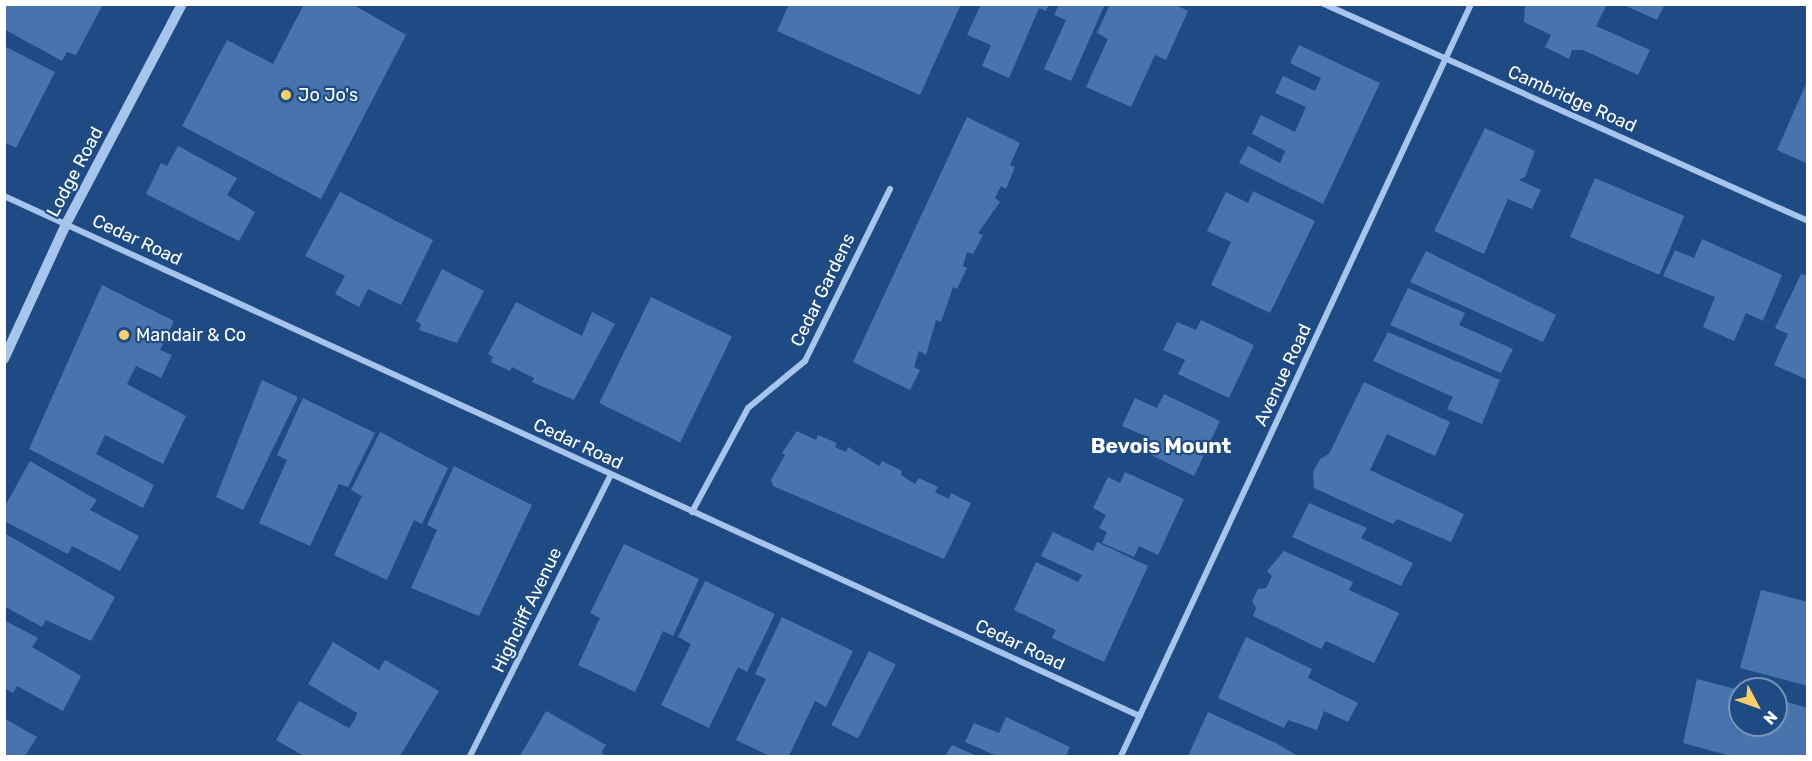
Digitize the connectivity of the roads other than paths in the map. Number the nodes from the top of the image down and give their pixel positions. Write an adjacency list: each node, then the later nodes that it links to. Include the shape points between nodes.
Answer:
1 (182, 4): 8 (street, Lodge Road)
2 (1323, 4): 4 (street, Cambridge Road)
3 (1471, 4): 4 (street, Avenue Road)
4 (1446, 60): 7 (street, Cambridge Road); 12 (street, Avenue Road)
5 (890, 189): 11 (street, Cedar Gardens, via 805,361 748,408)
6 (4, 196): 8 (street, Cedar Road)
7 (1808, 222)
8 (66, 224): 9 (street, Lodge Road); 10 (street, Cedar Road)
9 (4, 359)
10 (610, 476): 11 (street, Cedar Road); 13 (street, Highcliff Avenue)
11 (692, 512): 12 (street, Cedar Road)
12 (1140, 716): 14 (street, Avenue Road)
13 (470, 756)
14 (1121, 756)

